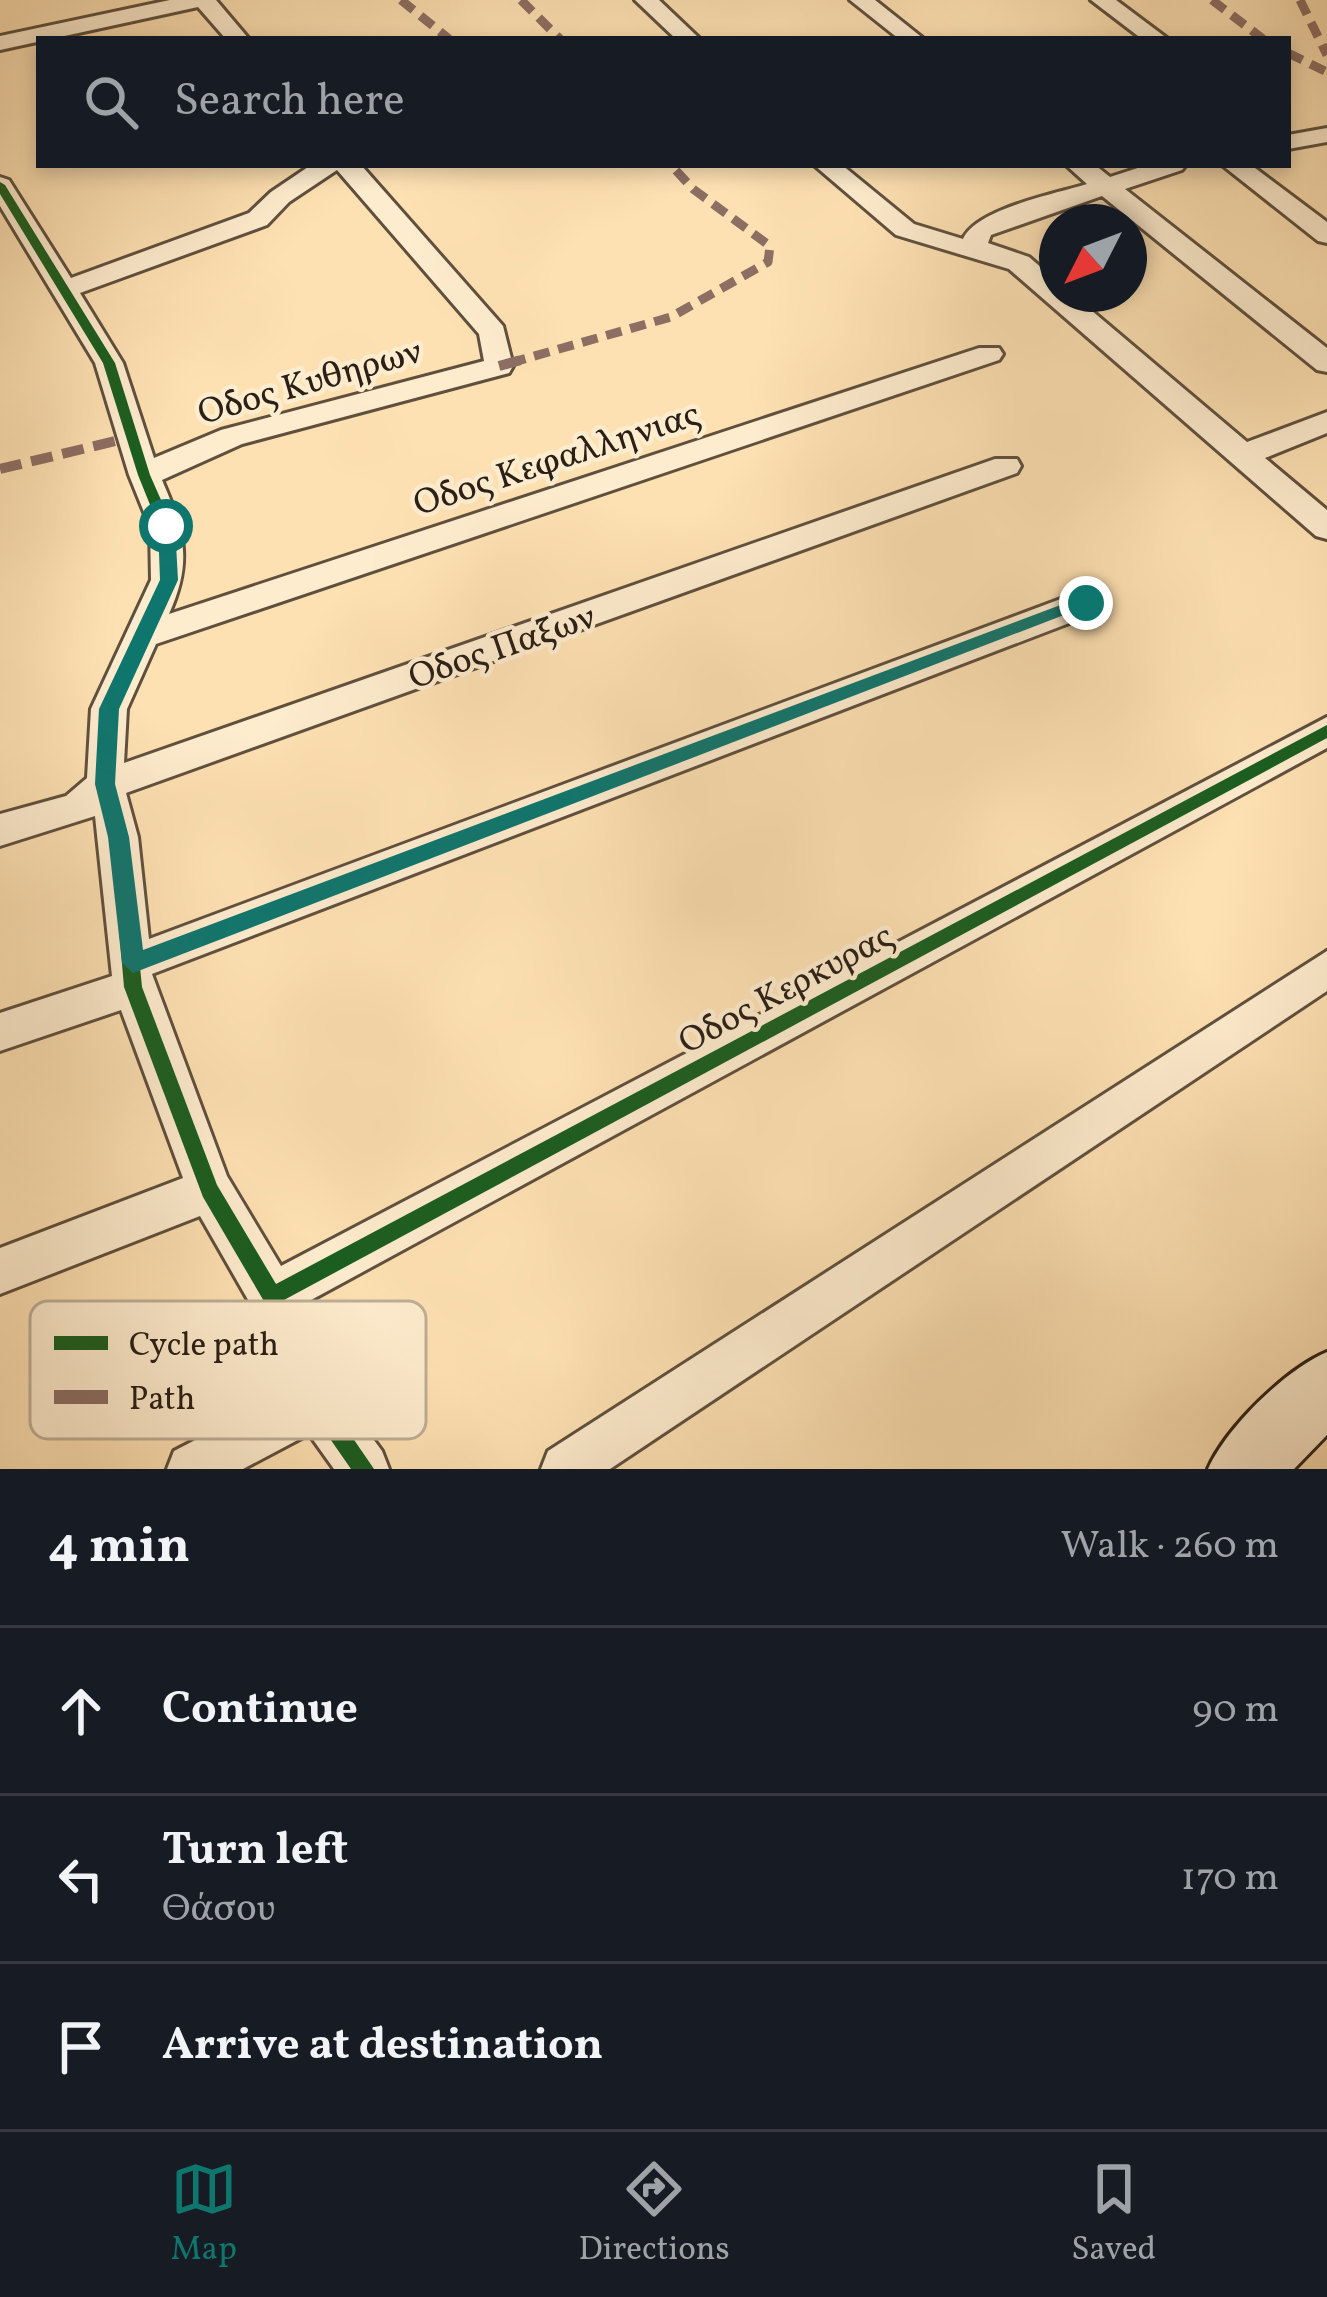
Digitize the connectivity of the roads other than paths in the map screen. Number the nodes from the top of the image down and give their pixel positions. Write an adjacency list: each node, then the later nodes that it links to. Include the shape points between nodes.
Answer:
1 (202, 0): 5 (street); 9 (street)
2 (646, 0): 6 (street)
3 (861, 0): 7 (street)
4 (1102, 0): 8 (street)
5 (235, 36)
6 (685, 36)
7 (909, 36)
8 (1153, 36)
9 (0, 43)
10 (1327, 135): 11 (street)
11 (1292, 138)
12 (324, 168): 22 (street, via 258,219)
13 (350, 168): 28 (street, Οδος Κυθηρων, via 493,332 499,366 232,437)
14 (831, 168): 21 (street, via 910,233)
15 (1083, 168): 18 (street)
16 (1162, 168): 18 (street)
17 (1239, 168): 20 (street)
18 (1103, 184): 21 (street, via 980,230); 24 (street)
19 (0, 185): 22 (street)
20 (1327, 235)
21 (973, 247): 26 (street, via 1018,263)
22 (66, 290): 28 (street, via 109,363)
23 (989, 354): 31 (street, Οδος Κεφαλληνιας)
24 (1327, 363)
25 (1327, 422): 26 (street)
26 (1241, 456): 29 (street)
27 (1006, 466): 33 (street, Οδος Παξων)
28 (144, 475): 31 (street, via 166,526 169,580)
29 (1327, 528)
30 (1086, 603): 36 (street)
31 (147, 634): 33 (street, via 109,709)
32 (1327, 731): 40 (street, Οδος Κερκυρας)
33 (105, 784): 34 (street, Οδος Παξων, via 78,808); 36 (street)
34 (0, 830)
35 (1327, 969): 47 (street)
36 (133, 975): 37 (street); 38 (street)
37 (0, 1032)
38 (211, 1190): 39 (street); 40 (street)
39 (0, 1271)
40 (272, 1296): 41 (street)
41 (274, 1301)
42 (1327, 1386): 48 (main road)
43 (248, 1439): 45 (street)
44 (343, 1439): 46 (street)
45 (192, 1469)
46 (364, 1469)
47 (566, 1469)
48 (1244, 1469)

